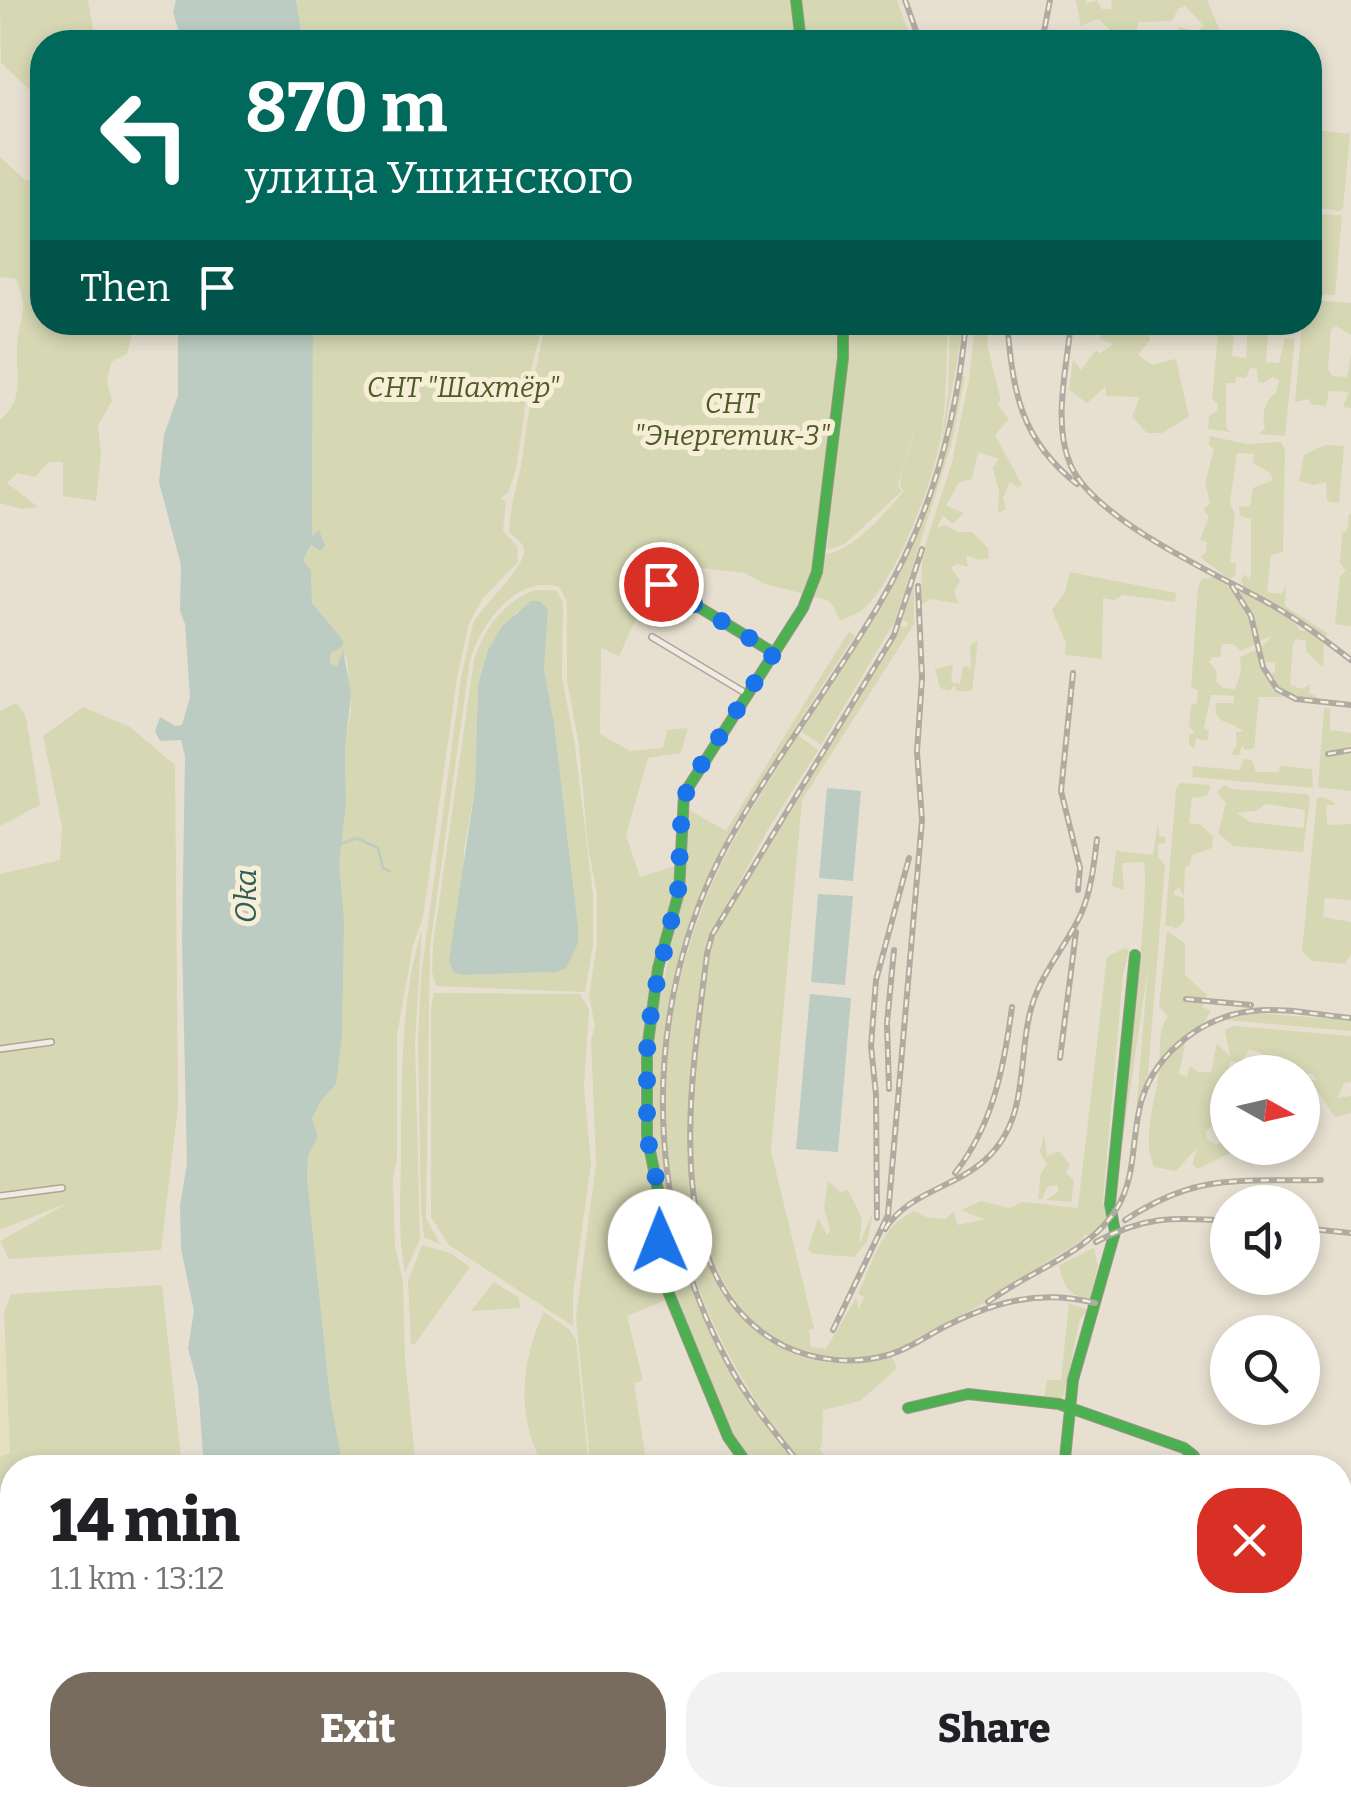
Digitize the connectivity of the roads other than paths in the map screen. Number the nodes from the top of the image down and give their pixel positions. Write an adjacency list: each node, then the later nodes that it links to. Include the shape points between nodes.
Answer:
1 (796, 0): 2 (main road)
2 (800, 30)
3 (843, 335): 6 (main road, via 820,553 803,608)
4 (661, 584): 6 (main road)
5 (652, 637): 7 (street)
6 (774, 653): 7 (main road)
7 (747, 694): 15 (main road, via 684,794 678,892 652,1003 645,1085 663,1283)
8 (1135, 955): 14 (main road, via 1111,1194 1115,1232)
9 (52, 1042): 10 (street)
10 (0, 1050)
11 (62, 1188): 12 (street)
12 (0, 1196)
13 (908, 1408): 14 (main road, via 968,1394)
14 (1069, 1408): 16 (main road); 17 (main road)
15 (741, 1455)
16 (1065, 1455)
17 (1193, 1455)

